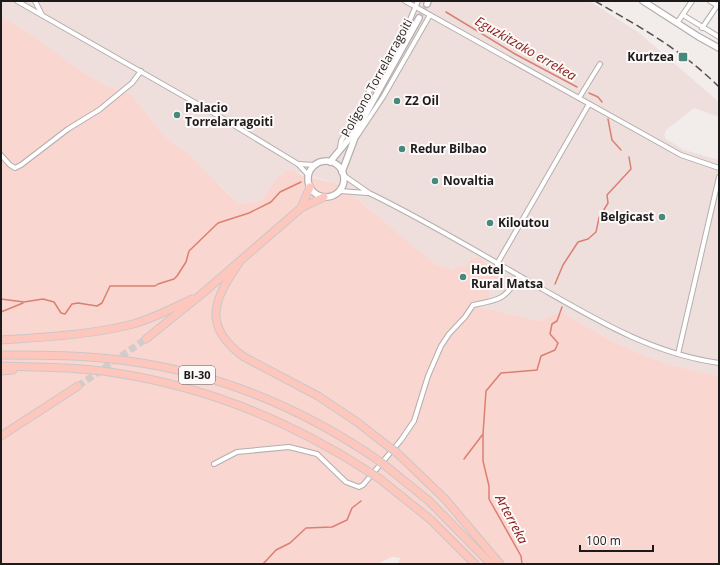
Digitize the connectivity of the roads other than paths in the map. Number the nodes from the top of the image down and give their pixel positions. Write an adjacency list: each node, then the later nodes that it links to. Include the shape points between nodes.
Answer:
1 (16, 1): 10 (street)
2 (28, 1): 10 (street)
3 (34, 1): 10 (street); 14 (street)
4 (404, 1): 11 (street)
5 (418, 1): 11 (street, Polígono Torrelarragoiti)
6 (643, 1): 16 (street)
7 (692, 1): 13 (street)
8 (710, 1): 9 (street)
9 (718, 5): 17 (street)
10 (27, 7): 14 (street)
11 (415, 7): 12 (street); 26 (street, Polígono Torrelarragoiti, via 341,141)
12 (430, 15): 22 (street); 25 (street)
13 (683, 15): 16 (street); 17 (street)
14 (42, 16): 21 (street)
15 (419, 18): 24 (street)
16 (677, 23): 19 (street)
17 (702, 28): 18 (street)
18 (719, 37)
19 (719, 48)
20 (600, 64): 22 (street)
21 (141, 71): 27 (street, via 132,83 99,110 68,129 22,165 15,168); 29 (street)
22 (579, 98): 23 (street)
23 (589, 104): 31 (street, via 682,155); 41 (street)
24 (358, 128): 25 (street); 26 (street)
25 (351, 147): 32 (street)
26 (340, 149): 28 (street)
27 (1, 155)
28 (330, 162): 30 (street); 32 (street)
29 (298, 164): 30 (street); 33 (street)
30 (316, 165): 33 (street)
31 (719, 168)
32 (343, 173): 36 (street, via 344,183); 37 (street)
33 (309, 176): 35 (street)
34 (719, 177): 46 (street)
35 (310, 187): 38 (street); 39 (highway)
36 (340, 191): 37 (street); 38 (street)
37 (369, 193): 41 (street)
38 (324, 197): 39 (highway)
39 (301, 208): 40 (highway)
40 (239, 263): 43 (highway); 57 (highway, bridge, via 221,290 216,309 219,330 230,346 244,357 334,406 396,452 445,499)
41 (497, 264): 42 (street)
42 (519, 276): 46 (street, via 608,327); 54 (street, via 509,292 500,298 473,305 449,334 428,376 414,421 363,485 359,487 346,482 317,454 289,447 237,452)
43 (203, 293): 44 (highway); 45 (highway, via 159,315 124,326)
44 (146, 339)
45 (1, 340)
46 (678, 354): 48 (street)
47 (1, 355): 56 (highway, BI-30, bridge, via 64,356 150,364 234,386 290,409 330,430 387,467 429,501)
48 (719, 363)
49 (1, 366): 50 (highway, BI-30)
50 (49, 368): 51 (highway); 55 (highway, BI-30, bridge, via 126,375 173,385 214,396 260,413 301,432 380,479 431,520)
51 (1, 371)
52 (78, 386): 53 (highway)
53 (1, 436)
54 (214, 464)
55 (475, 564)
56 (491, 564)
57 (500, 564)

